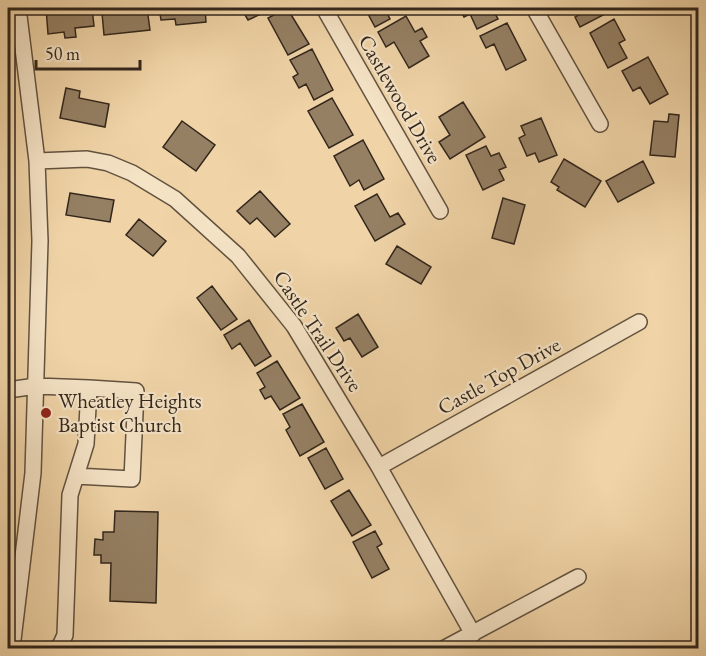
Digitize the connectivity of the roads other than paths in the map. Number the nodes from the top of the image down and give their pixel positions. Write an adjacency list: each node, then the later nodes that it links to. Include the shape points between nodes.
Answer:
1 (18, 8): 5 (street)
2 (324, 8): 6 (street, Castlewood Drive)
3 (534, 8): 4 (street)
4 (600, 124)
5 (37, 161): 8 (street, via 40,242); 11 (street, Castle Trail Drive, via 74,158 108,163 175,199 238,256 294,326)
6 (440, 211)
7 (639, 322): 11 (street, Castle Top Drive)
8 (36, 386): 9 (street); 10 (street); 14 (street, via 33,473)
9 (89, 388): 12 (street, via 86,444); 12 (street, via 136,391 132,479)
10 (8, 390)
11 (379, 467): 15 (street, Castle Trail Drive)
12 (76, 476): 17 (street, via 70,495 65,635)
13 (578, 577): 15 (street)
14 (14, 585): 16 (street)
15 (473, 634): 18 (street)
16 (12, 648)
17 (57, 648)
18 (445, 648)

